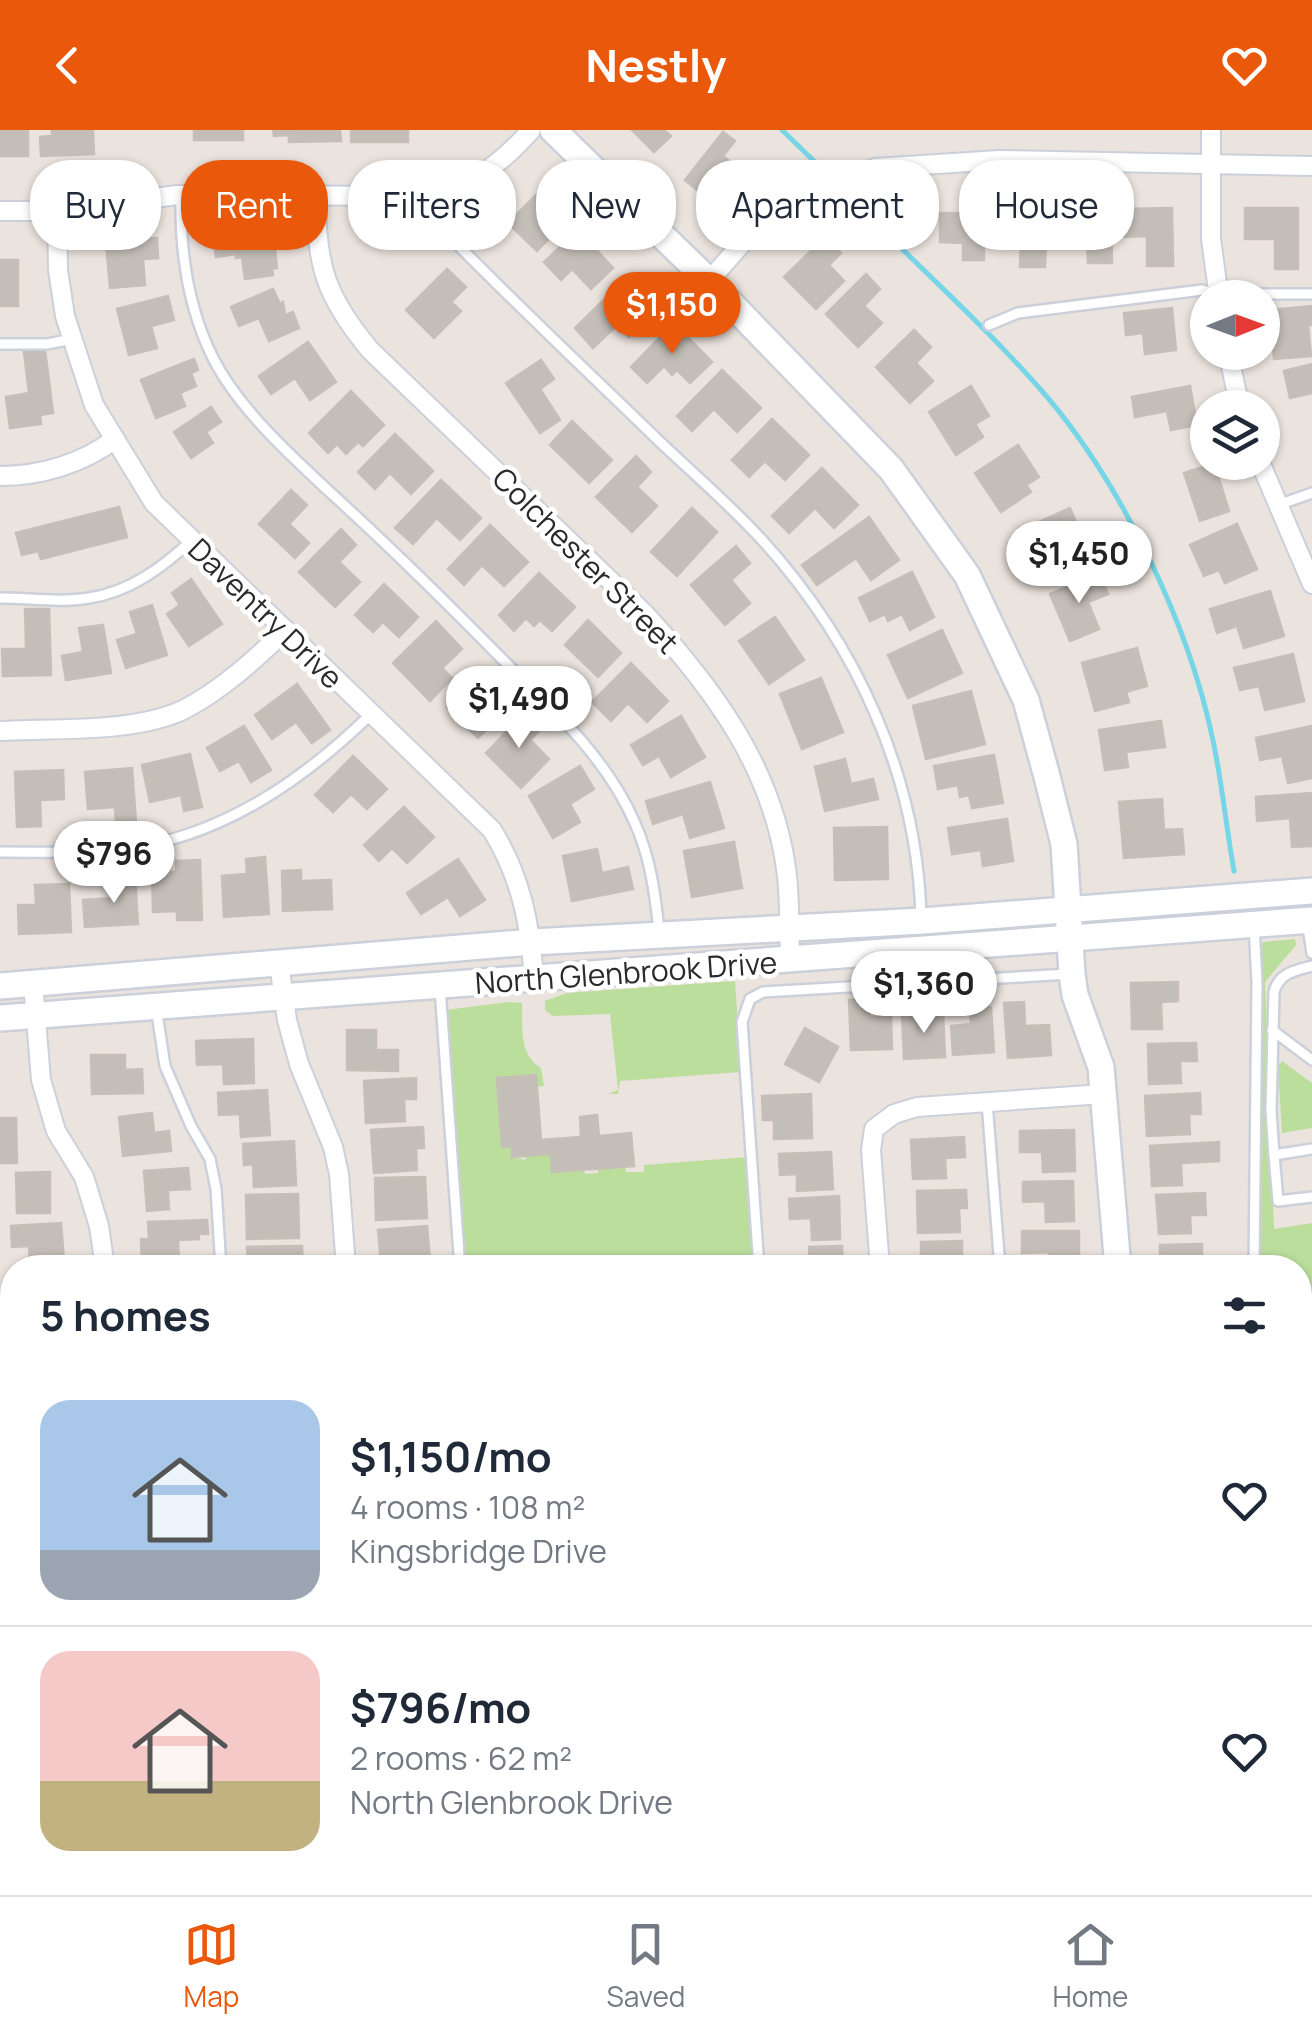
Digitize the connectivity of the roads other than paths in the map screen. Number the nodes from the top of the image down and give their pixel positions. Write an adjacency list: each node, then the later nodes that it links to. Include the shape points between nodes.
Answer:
1 (531, 130): 4 (street)
2 (554, 130): 16 (main road)
3 (1211, 130): 5 (street)
4 (500, 160)
5 (1210, 163): 6 (street); 15 (street); 16 (street, via 999,160 876,168 826,186 751,234)
6 (1312, 166)
7 (181, 196): 8 (street)
8 (161, 198)
9 (0, 211): 10 (street)
10 (30, 211)
11 (58, 250): 21 (street, Daventry Drive)
12 (184, 250): 41 (lane, via 195,316 214,360 287,452 446,600 579,735 608,775 653,874)
13 (319, 250): 40 (street, Colchester Street, via 326,286 347,322 645,614 734,724 780,841)
14 (462, 250): 38 (lane, via 761,540 838,641 887,740 913,825)
15 (1216, 280)
16 (709, 281): 36 (main road, via 892,469 966,575 1026,700 1064,844)
17 (1190, 291): 20 (lane, via 1018,314)
18 (1312, 294): 19 (lane)
19 (1280, 295)
20 (989, 325)
21 (73, 338): 22 (lane); 23 (street, Daventry Drive, via 94,405)
22 (0, 344)
23 (114, 440): 24 (street, via 48,470); 28 (street, Daventry Drive, via 154,503)
24 (0, 476)
25 (1268, 480): 27 (street)
26 (1312, 493): 27 (lane)
27 (1278, 505): 29 (street)
28 (192, 540): 30 (lane, via 145,578 114,592 87,599); 31 (street, Daventry Drive)
29 (1312, 584)
30 (0, 598)
31 (286, 630): 32 (street, Daventry Drive); 33 (street, via 248,666 179,712 128,724)
32 (370, 715): 34 (lane, via 291,784 176,838 98,851); 43 (street, Daventry Drive, via 492,830 511,861)
33 (0, 732)
34 (0, 852)
35 (1312, 891): 36 (main road, North Glenbrook Drive)
36 (1068, 908): 38 (main road, North Glenbrook Drive); 42 (main road)
37 (1310, 920): 39 (main road, North Glenbrook Drive); 44 (lane)
38 (922, 921): 40 (main road, North Glenbrook Drive)
39 (1254, 922): 42 (main road, North Glenbrook Drive); 72 (lane)
40 (789, 928): 41 (main road, North Glenbrook Drive); 45 (street, Colchester Street)
41 (659, 934): 43 (main road, North Glenbrook Drive)
42 (1070, 938): 45 (main road, North Glenbrook Drive); 48 (main road)
43 (532, 942): 46 (main road, North Glenbrook Drive); 49 (street, Daventry Drive)
44 (1312, 953)
45 (790, 961): 49 (main road, North Glenbrook Drive)
46 (279, 964): 50 (main road, North Glenbrook Drive); 53 (street)
47 (1312, 966): 57 (lane, via 1277,980)
48 (1072, 974): 59 (main road, via 1096,1046); 68 (lane, via 762,992 750,1000 742,1022)
49 (534, 978): 51 (main road, North Glenbrook Drive)
50 (33, 983): 52 (main road, North Glenbrook Drive); 55 (street)
51 (440, 985): 53 (main road, North Glenbrook Drive); 67 (lane)
52 (0, 986)
53 (284, 996): 54 (main road, North Glenbrook Drive); 66 (street, via 299,1064 333,1147)
54 (156, 1006): 55 (main road, North Glenbrook Drive); 65 (lane, via 164,1066 210,1159)
55 (35, 1015): 56 (main road, North Glenbrook Drive); 64 (street, via 41,1080 56,1132 84,1177)
56 (0, 1018)
57 (1272, 1030): 58 (lane); 62 (lane)
58 (1312, 1060)
59 (1102, 1094): 60 (street); 71 (main road)
60 (987, 1102): 69 (street, via 917,1108 894,1114 874,1130); 70 (lane)
61 (1312, 1149): 62 (lane)
62 (1274, 1155): 63 (lane, via 1278,1201)
63 (1312, 1197)
64 (103, 1255)
65 (220, 1255)
66 (345, 1255)
67 (459, 1255)
68 (757, 1255)
69 (879, 1255)
70 (999, 1255)
71 (1117, 1255)
72 (1254, 1255)

